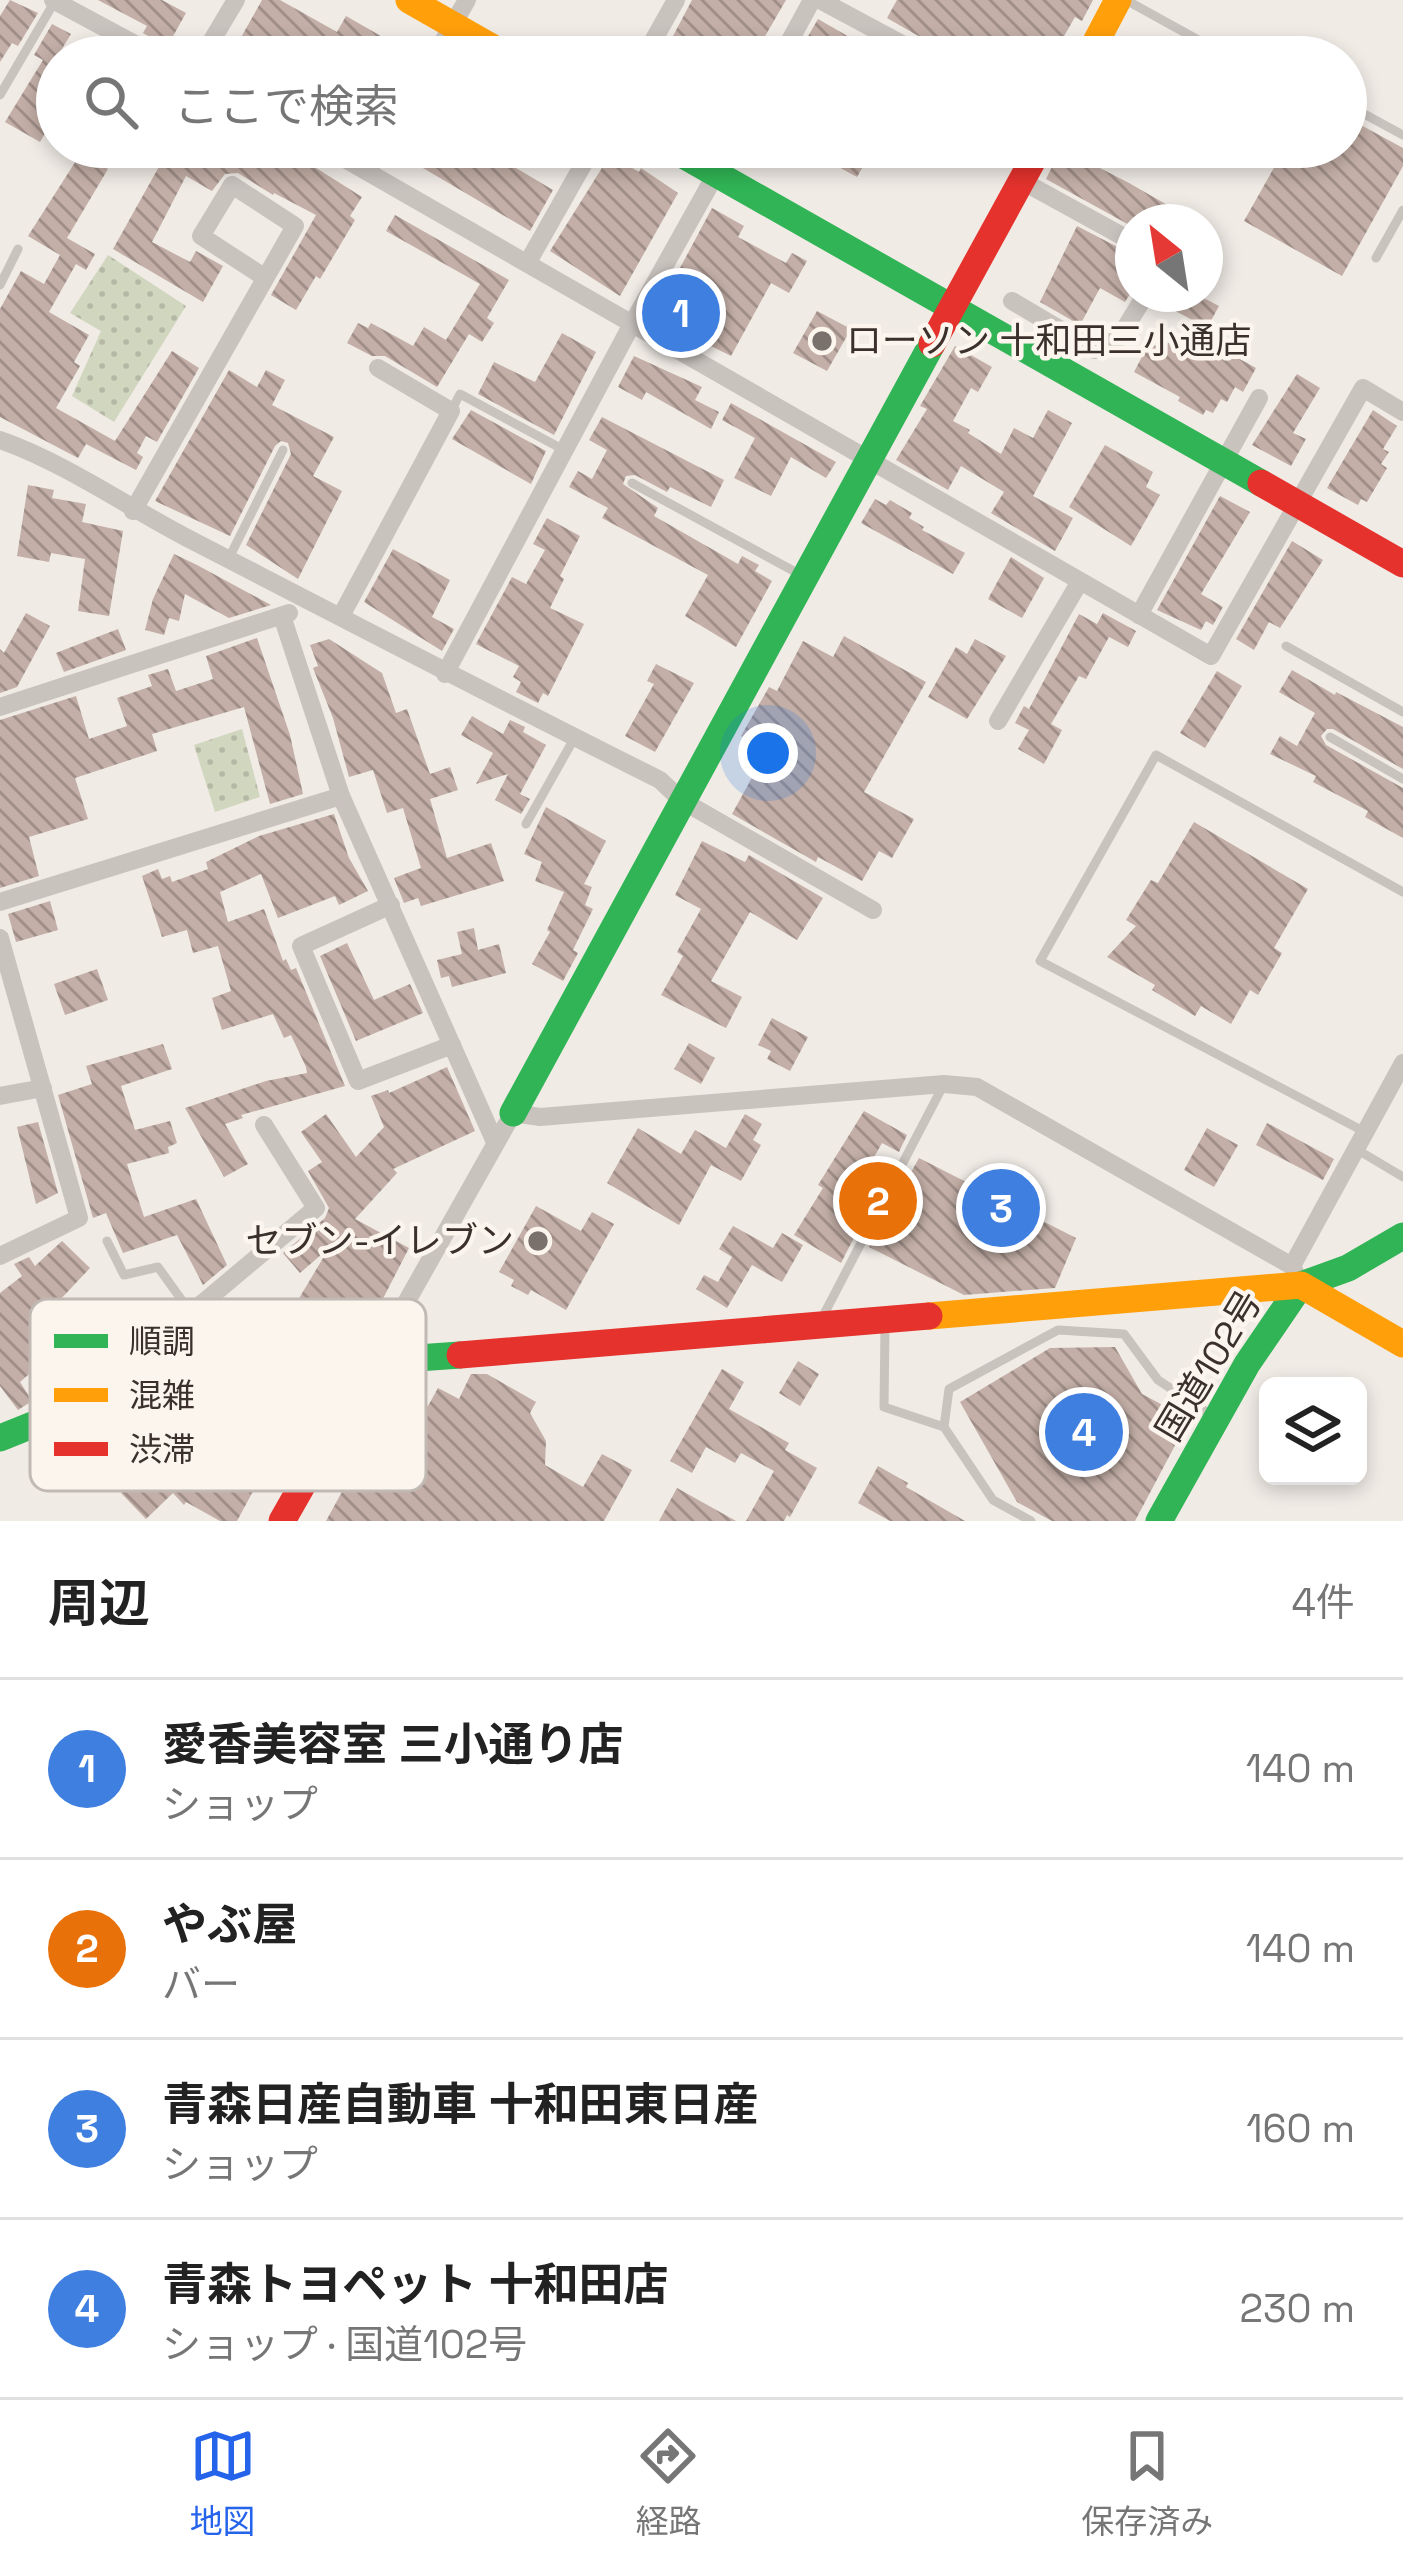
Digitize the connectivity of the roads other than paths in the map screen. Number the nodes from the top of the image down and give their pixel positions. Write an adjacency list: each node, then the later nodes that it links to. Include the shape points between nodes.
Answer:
1 (97, 0): 9 (street)
2 (236, 0): 12 (street)
3 (410, 0): 10 (main road)
4 (467, 0): 10 (street)
5 (676, 0): 15 (street)
6 (816, 0): 16 (street); 17 (street)
7 (1122, 0): 18 (main road); 19 (lane)
8 (54, 1): 9 (street); 20 (lane)
9 (87, 18): 11 (street)
10 (452, 25): 13 (street); 14 (main road)
11 (120, 36)
12 (215, 36)
13 (446, 36)
14 (472, 36)
15 (656, 36)
16 (794, 36)
17 (885, 36)
18 (1101, 36)
19 (1190, 36)
20 (0, 95)
21 (1367, 115): 22 (lane)
22 (1403, 135)
23 (362, 168): 29 (street)
24 (370, 168): 29 (street)
25 (581, 168): 36 (street)
26 (706, 168): 30 (main road)
27 (719, 168): 30 (street)
28 (1029, 168): 31 (main road)
29 (368, 171): 36 (street)
30 (716, 174): 40 (main road); 42 (street)
31 (1022, 182): 33 (street); 40 (main road)
32 (1403, 211): 35 (lane)
33 (1115, 232)
34 (18, 249): 38 (lane)
35 (1376, 259)
36 (528, 262): 42 (street)
37 (264, 277): 37 (street, via 295,226 232,185 201,236); 54 (street)
38 (0, 285)
39 (1012, 301): 41 (street, via 1095,350 1119,338)
40 (952, 309): 50 (main road); 51 (main road)
41 (1135, 312)
42 (632, 324): 49 (street); 50 (street)
43 (377, 368): 45 (street)
44 (1259, 398): 51 (street)
45 (451, 411): 49 (lane, via 460,394); 62 (street)
46 (1403, 412): 53 (street, via 1363,388)
47 (0, 440): 54 (street)
48 (283, 450): 55 (lane)
49 (564, 450): 64 (street)
50 (868, 459): 57 (main road); 58 (street)
51 (1222, 459): 53 (main road); 60 (street)
52 (632, 483): 57 (lane)
53 (1296, 502): 56 (main road); 60 (street, via 1211,656)
54 (133, 511): 55 (street)
55 (228, 560): 59 (street)
56 (1403, 564)
57 (803, 577): 72 (main road)
58 (1079, 583): 60 (street); 67 (street)
59 (307, 600): 61 (street); 62 (street)
60 (1139, 615)
61 (282, 616): 65 (street); 71 (street)
62 (341, 616): 64 (street)
63 (1286, 646): 66 (lane)
64 (445, 674): 68 (street)
65 (0, 707)
66 (1403, 712)
67 (998, 721)
68 (574, 737): 72 (street, via 660,780); 73 (lane)
69 (1330, 737): 70 (lane)
70 (1403, 779)
71 (340, 796): 75 (street); 76 (street)
72 (681, 800): 77 (street); 84 (main road)
73 (526, 824)
74 (1403, 892): 86 (lane, via 1156,755 1040,961)
75 (0, 902)
76 (391, 905): 79 (street); 79 (street, via 301,946 358,1082)
77 (873, 910)
78 (0, 938): 82 (street)
79 (452, 1045): 87 (street)
80 (1403, 1063): 86 (street)
81 (944, 1084): 84 (street); 92 (street, via 977,1087); 97 (lane)
82 (43, 1088): 83 (street); 91 (street, via 79,1218)
83 (0, 1096)
84 (513, 1113): 87 (street)
85 (264, 1125): 94 (street, via 316,1208)
86 (1360, 1140): 88 (lane); 92 (street)
87 (495, 1142): 95 (street)
88 (1403, 1178)
89 (1403, 1236): 92 (main road, 国道102号, via 1348,1268)
90 (107, 1240): 93 (lane, via 124,1275 158,1268)
91 (0, 1256)
92 (1297, 1276): 96 (main road); 98 (main road); 100 (main road, 国道102号)
93 (181, 1299)
94 (208, 1299)
95 (408, 1299)
96 (886, 1318): 97 (main road); 102 (lane, via 884,1407)
97 (819, 1323): 99 (main road)
98 (1403, 1345)
99 (426, 1358)
100 (1217, 1418): 102 (lane, via 1158,1381 1124,1334 1058,1330 949,1389); 107 (main road, 国道102号)
101 (30, 1426): 103 (main road)
102 (944, 1427): 106 (lane, via 993,1500)
103 (0, 1438)
104 (299, 1491): 105 (main road)
105 (282, 1521)
106 (1031, 1521)
107 (1160, 1521)

